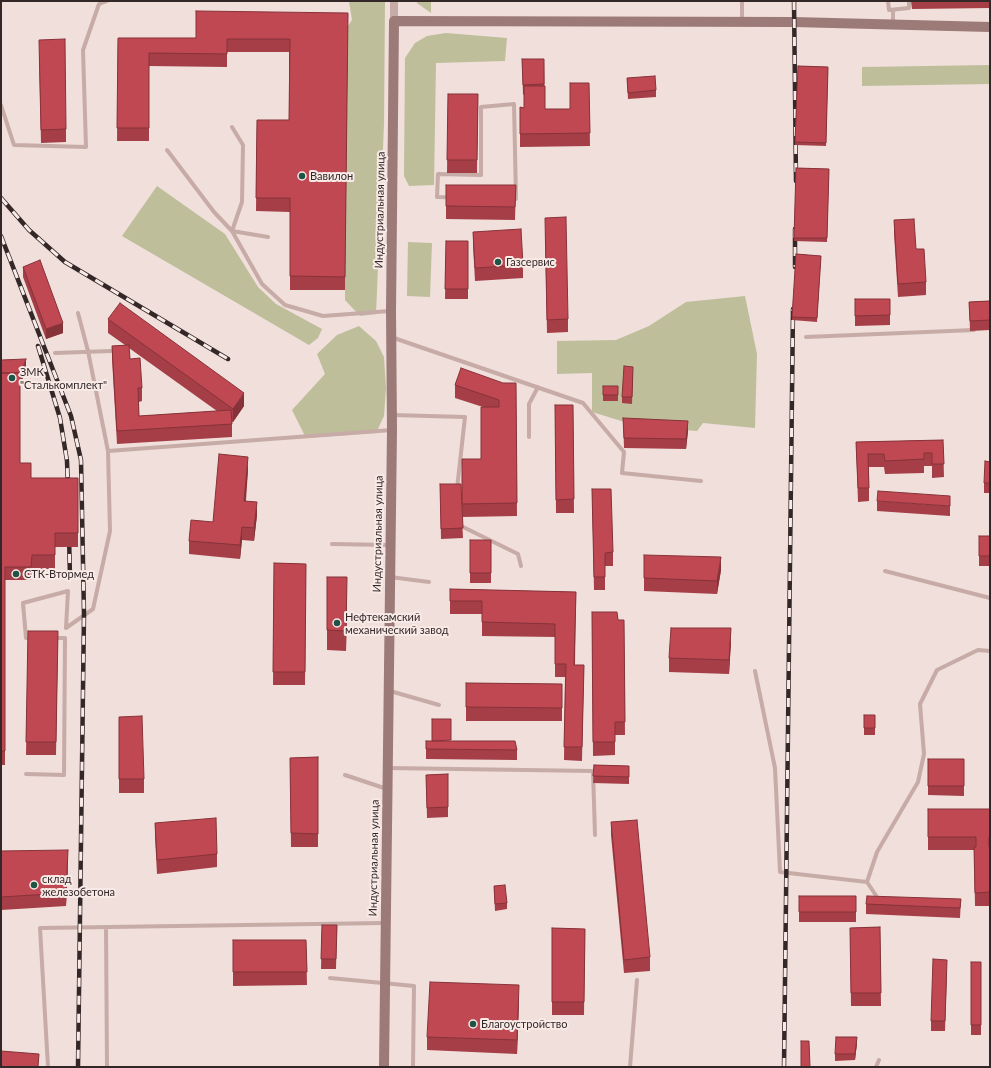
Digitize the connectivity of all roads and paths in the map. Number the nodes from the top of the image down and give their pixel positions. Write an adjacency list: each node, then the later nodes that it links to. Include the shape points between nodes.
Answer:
1 (107, 1): 11 (lane, via 99,4 83,50 86,147 14,145)
2 (394, 1): 7 (street, Индустриальная улица)
3 (742, 1): 8 (lane)
4 (888, 1): 6 (lane, via 888,10)
5 (909, 1): 6 (lane, via 908,8)
6 (893, 10): 9 (lane)
7 (394, 21): 8 (main road); 17 (main road, Индустриальная улица)
8 (742, 22): 9 (main road)
9 (893, 25): 10 (main road)
10 (990, 27)
11 (1, 105)
12 (481, 107): 12 (lane, via 514,104 516,199 437,197 438,174 481,175)
13 (232, 127): 15 (lane, via 243,145 242,202)
14 (167, 150): 15 (lane, via 214,212)
15 (232, 231): 16 (lane); 17 (lane, via 262,284 285,305 323,316)
16 (268, 237)
17 (390, 311): 20 (main road, Индустриальная улица)
18 (78, 313): 22 (lane)
19 (982, 330): 21 (lane)
20 (391, 337): 25 (lane); 26 (main road, Индустриальная улица)
21 (806, 337)
22 (88, 351): 23 (lane); 24 (lane); 29 (lane)
23 (111, 351)
24 (55, 353)
25 (538, 388): 28 (lane, via 530,404); 30 (lane, via 583,403 624,452 622,473)
26 (392, 415): 27 (main road, Индустриальная улица); 31 (lane, via 465,417)
27 (392, 430): 29 (lane); 34 (main road, Индустриальная улица)
28 (529, 437)
29 (108, 451): 40 (lane, via 110,531 93,609 66,628 68,591 23,602 26,638)
30 (701, 481)
31 (456, 493)
32 (453, 523): 35 (lane, via 518,554)
33 (332, 544): 34 (lane)
34 (390, 545): 37 (main road, Индустриальная улица)
35 (521, 566)
36 (885, 571): 39 (lane)
37 (390, 576): 38 (lane); 44 (main road, Индустриальная улица)
38 (429, 582)
39 (990, 598)
40 (34, 638)
41 (49, 638): 47 (lane, via 65,638 64,775)
42 (990, 650): 51 (lane, via 978,650 937,670 920,704 924,754 918,782 876,852)
43 (755, 671): 51 (lane, via 776,768 780,872)
44 (388, 690): 45 (lane); 46 (main road, Индустриальная улица)
45 (440, 705)
46 (387, 768): 49 (main road, Индустриальная улица); 50 (lane, via 593,771)
47 (26, 774)
48 (346, 775): 49 (lane)
49 (387, 789): 53 (main road, Индустриальная улица)
50 (595, 835)
51 (867, 882): 52 (lane)
52 (882, 905)
53 (385, 923): 54 (lane); 57 (main road, Индустриальная улица)
54 (106, 927): 59 (lane, via 40,928); 60 (lane)
55 (330, 978): 57 (lane)
56 (637, 980): 63 (lane)
57 (384, 983): 61 (main road, Индустриальная улица); 62 (lane, via 414,986)
58 (879, 1060): 64 (lane)
59 (48, 1067)
60 (107, 1067)
61 (384, 1067)
62 (413, 1067)
63 (630, 1067)
64 (876, 1067)

